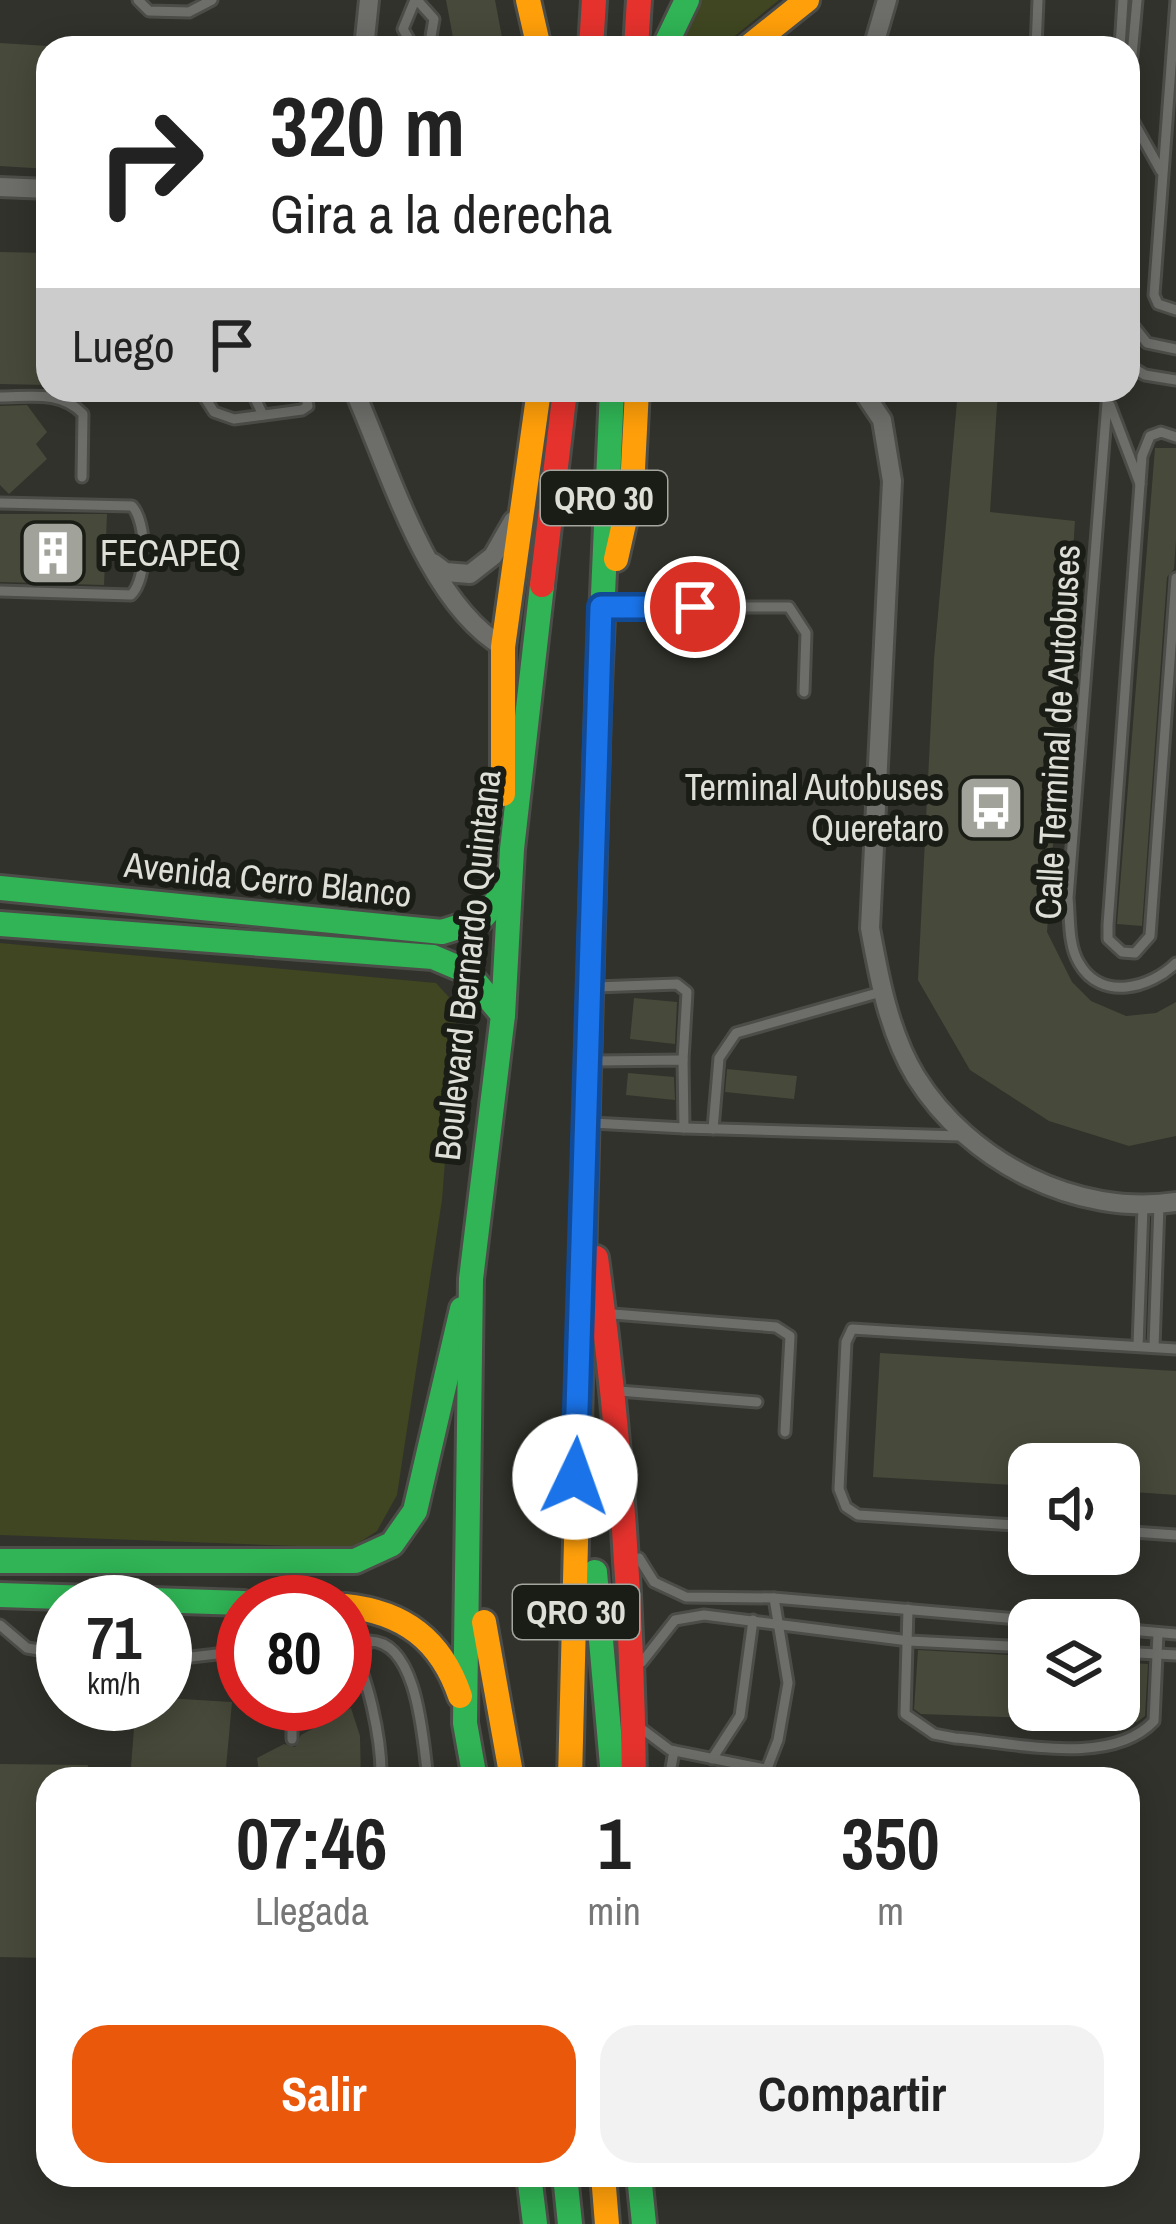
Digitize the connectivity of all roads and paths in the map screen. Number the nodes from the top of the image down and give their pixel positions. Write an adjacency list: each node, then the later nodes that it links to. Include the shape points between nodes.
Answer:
1 (138, 0): 2 (lane, via 149,11 189,12)
2 (212, 0)
3 (369, 0): 16 (street)
4 (528, 0): 19 (main road)
5 (549, 0): 20 (main road)
6 (594, 0): 21 (main road)
7 (639, 0): 22 (main road)
8 (687, 0): 23 (main road)
9 (807, 0): 24 (main road)
10 (887, 0): 25 (street)
11 (1038, 0): 26 (lane)
12 (1123, 0): 27 (lane)
13 (1137, 0): 28 (lane)
14 (1176, 0): 30 (lane)
15 (419, 1): 17 (lane, via 403,29); 18 (lane, via 434,19)
16 (365, 36)
17 (407, 36)
18 (430, 36)
19 (539, 36)
20 (544, 36)
21 (592, 36)
22 (637, 36)
23 (670, 36)
24 (762, 36)
25 (876, 36)
26 (1036, 36)
27 (1121, 36)
28 (1134, 36)
29 (1140, 133): 30 (lane)
30 (1162, 172): 33 (lane, via 1154,295)
31 (0, 188): 32 (street)
32 (36, 189)
33 (1176, 310)
34 (1140, 333): 35 (lane)
35 (1176, 349)
36 (1140, 372): 37 (lane)
37 (1176, 380)
38 (0, 397): 39 (lane)
39 (36, 397)
40 (68, 402): 54 (lane, via 82,413)
41 (209, 402): 52 (lane, via 220,417)
42 (257, 402): 52 (lane)
43 (307, 402): 52 (lane, via 302,410)
44 (359, 402): 58 (street)
45 (535, 402): 57 (main road)
46 (565, 402): 64 (main road, Boulevard Bernardo Quintana / QRO 30)
47 (611, 402): 61 (main road, QRO 30)
48 (636, 402): 61 (main road, via 632,488)
49 (870, 402): 72 (street, via 882,420 892,481 871,928)
50 (1107, 402): 67 (lane, Calle Terminal de Autobuses)
51 (1111, 402): 55 (lane)
52 (263, 416)
53 (1176, 437): 55 (lane, via 1150,436)
54 (82, 477)
55 (1141, 485): 59 (lane, via 1108,925 1108,939 1122,952 1135,953 1150,936)
56 (0, 503): 60 (lane, via 132,506 141,519 141,580 131,595)
57 (523, 507): 58 (street, via 493,556 470,574 445,572); 62 (main road)
58 (427, 552): 62 (street, via 470,625)
59 (1176, 578)
60 (0, 591)
61 (601, 607): 63 (lane, via 789,607 806,633); 71 (main road, QRO 30)
62 (503, 647): 64 (main road, via 500,778)
63 (804, 692)
64 (512, 849): 65 (main road, Boulevard Bernardo Quintana / QRO 30)
65 (511, 884): 66 (main road, Avenida Cerro Blanco, via 480,920 442,932); 73 (main road, Boulevard Bernardo Quintana / QRO 30)
66 (0, 888)
67 (1068, 898): 68 (lane); 70 (lane, Calle Terminal de Autobuses, via 1075,966 1098,981 1127,989 1155,982)
68 (1059, 918)
69 (0, 924): 73 (main road, Avenida Cerro Blanco, via 433,957 466,971)
70 (1176, 963)
71 (590, 987): 74 (lane, via 677,985 687,992); 75 (main road, QRO 30)
72 (881, 992): 78 (lane, via 736,1033 719,1058); 79 (street, via 916,1077)
73 (503, 1015): 82 (main road, Boulevard Bernardo Quintana / QRO 30)
74 (683, 1060): 75 (lane); 77 (lane)
75 (588, 1061): 76 (main road, QRO 30)
76 (588, 1123): 77 (lane); 80 (main road, QRO 30)
77 (684, 1128): 78 (lane)
78 (713, 1129): 79 (lane)
79 (968, 1136): 81 (street, via 1036,1183 1113,1204)
80 (584, 1198): 83 (main road); 90 (main road, QRO 30)
81 (1160, 1204): 84 (lane); 85 (lane)
82 (471, 1279): 95 (main road, Boulevard Bernardo Quintana / QRO 30); 96 (main road, via 416,1511 389,1548 355,1561)
83 (608, 1313): 87 (main road); 89 (lane, via 776,1327 790,1336)
84 (1138, 1346): 85 (lane); 92 (lane, via 852,1329 839,1489 846,1507 858,1515)
85 (1154, 1347): 86 (lane)
86 (1176, 1348)
87 (614, 1390): 88 (lane); 91 (main road)
88 (757, 1402)
89 (785, 1432)
90 (577, 1445): 128 (main road, QRO 30); 129 (main road, QRO 30)
91 (619, 1479): 98 (lane, via 641,1564 667,1592); 116 (main road)
92 (1008, 1525)
93 (1140, 1533): 94 (lane)
94 (1176, 1535)
95 (470, 1549): 119 (main road, Boulevard Bernardo Quintana / QRO 30); 127 (main road, Boulevard Bernardo Quintana / QRO 30)
96 (0, 1561)
97 (0, 1595): 99 (main road)
98 (774, 1598): 100 (lane); 104 (lane)
99 (216, 1602)
100 (908, 1609): 102 (lane); 110 (lane)
101 (372, 1610): 119 (main road, via 425,1634 457,1683)
102 (1008, 1618)
103 (753, 1620): 104 (lane); 116 (lane, via 675,1620); 123 (lane, via 740,1716)
104 (776, 1624): 110 (lane); 133 (lane, via 788,1683)
105 (0, 1625): 112 (lane)
106 (1140, 1631): 107 (lane)
107 (1158, 1633): 108 (lane); 114 (lane)
108 (1176, 1634)
109 (372, 1641): 125 (lane, via 394,1652 414,1684)
110 (909, 1641): 111 (lane); 114 (lane, via 910,1722 955,1738 1093,1747 1154,1721)
111 (1008, 1646)
112 (36, 1650)
113 (1140, 1653): 114 (lane)
114 (1159, 1654): 115 (lane)
115 (1176, 1655)
116 (633, 1676): 118 (main road)
117 (372, 1710): 124 (lane)
118 (633, 1722): 122 (lane); 130 (main road)
119 (465, 1723): 126 (main road, Boulevard Bernardo Quintana / QRO 30)
120 (292, 1731): 121 (lane)
121 (292, 1739)
122 (669, 1752): 123 (lane); 131 (lane)
123 (712, 1759): 132 (lane)
124 (381, 1767)
125 (426, 1767)
126 (473, 1767)
127 (510, 1767)
128 (570, 1767)
129 (631, 1767)
130 (632, 1767)
131 (669, 1767)
132 (740, 1767)
133 (767, 1767)
134 (530, 2187): 138 (main road)
135 (566, 2187): 139 (main road)
136 (604, 2187): 140 (main road)
137 (640, 2187): 141 (main road)
138 (535, 2224)
139 (570, 2224)
140 (608, 2224)
141 (644, 2224)

